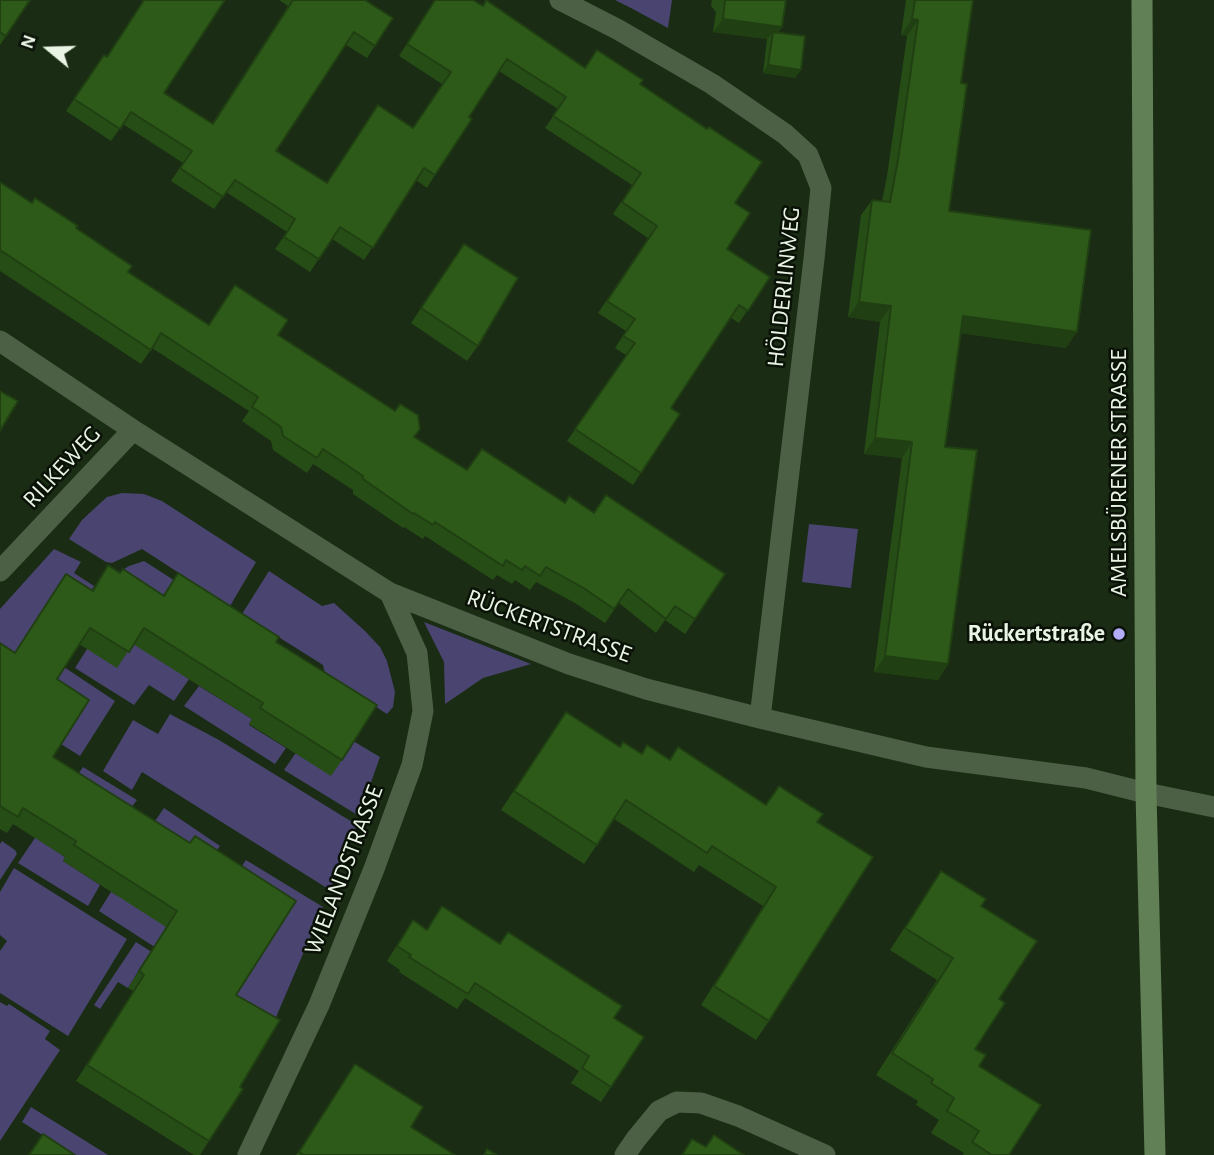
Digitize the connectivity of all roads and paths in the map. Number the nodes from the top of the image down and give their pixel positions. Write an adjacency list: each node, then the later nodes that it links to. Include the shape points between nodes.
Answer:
1 (560, 0): 7 (street, HÖLDERLINWEG, via 712,84 785,134 808,155 821,188)
2 (1142, 0): 8 (street, AMELSBÜRENER STRASSE)
3 (0, 341): 4 (street, RÜCKERTSTRASSE)
4 (133, 430): 5 (street, RILKEWEG); 6 (street, RÜCKERTSTRASSE)
5 (0, 571)
6 (390, 593): 7 (street, RÜCKERTSTRASSE, via 569,664); 10 (street, WIELANDSTRASSE, via 417,653 424,711 412,765 319,1005)
7 (760, 718): 8 (street, RÜCKERTSTRASSE, via 926,757 1086,778)
8 (1146, 793): 9 (street, RÜCKERTSTRASSE); 13 (street, AMELSBÜRENER STRASSE)
9 (1214, 807)
10 (248, 1155)
11 (625, 1155): 12 (street, via 659,1111 677,1102 713,1107)
12 (825, 1155)
13 (1155, 1155)

